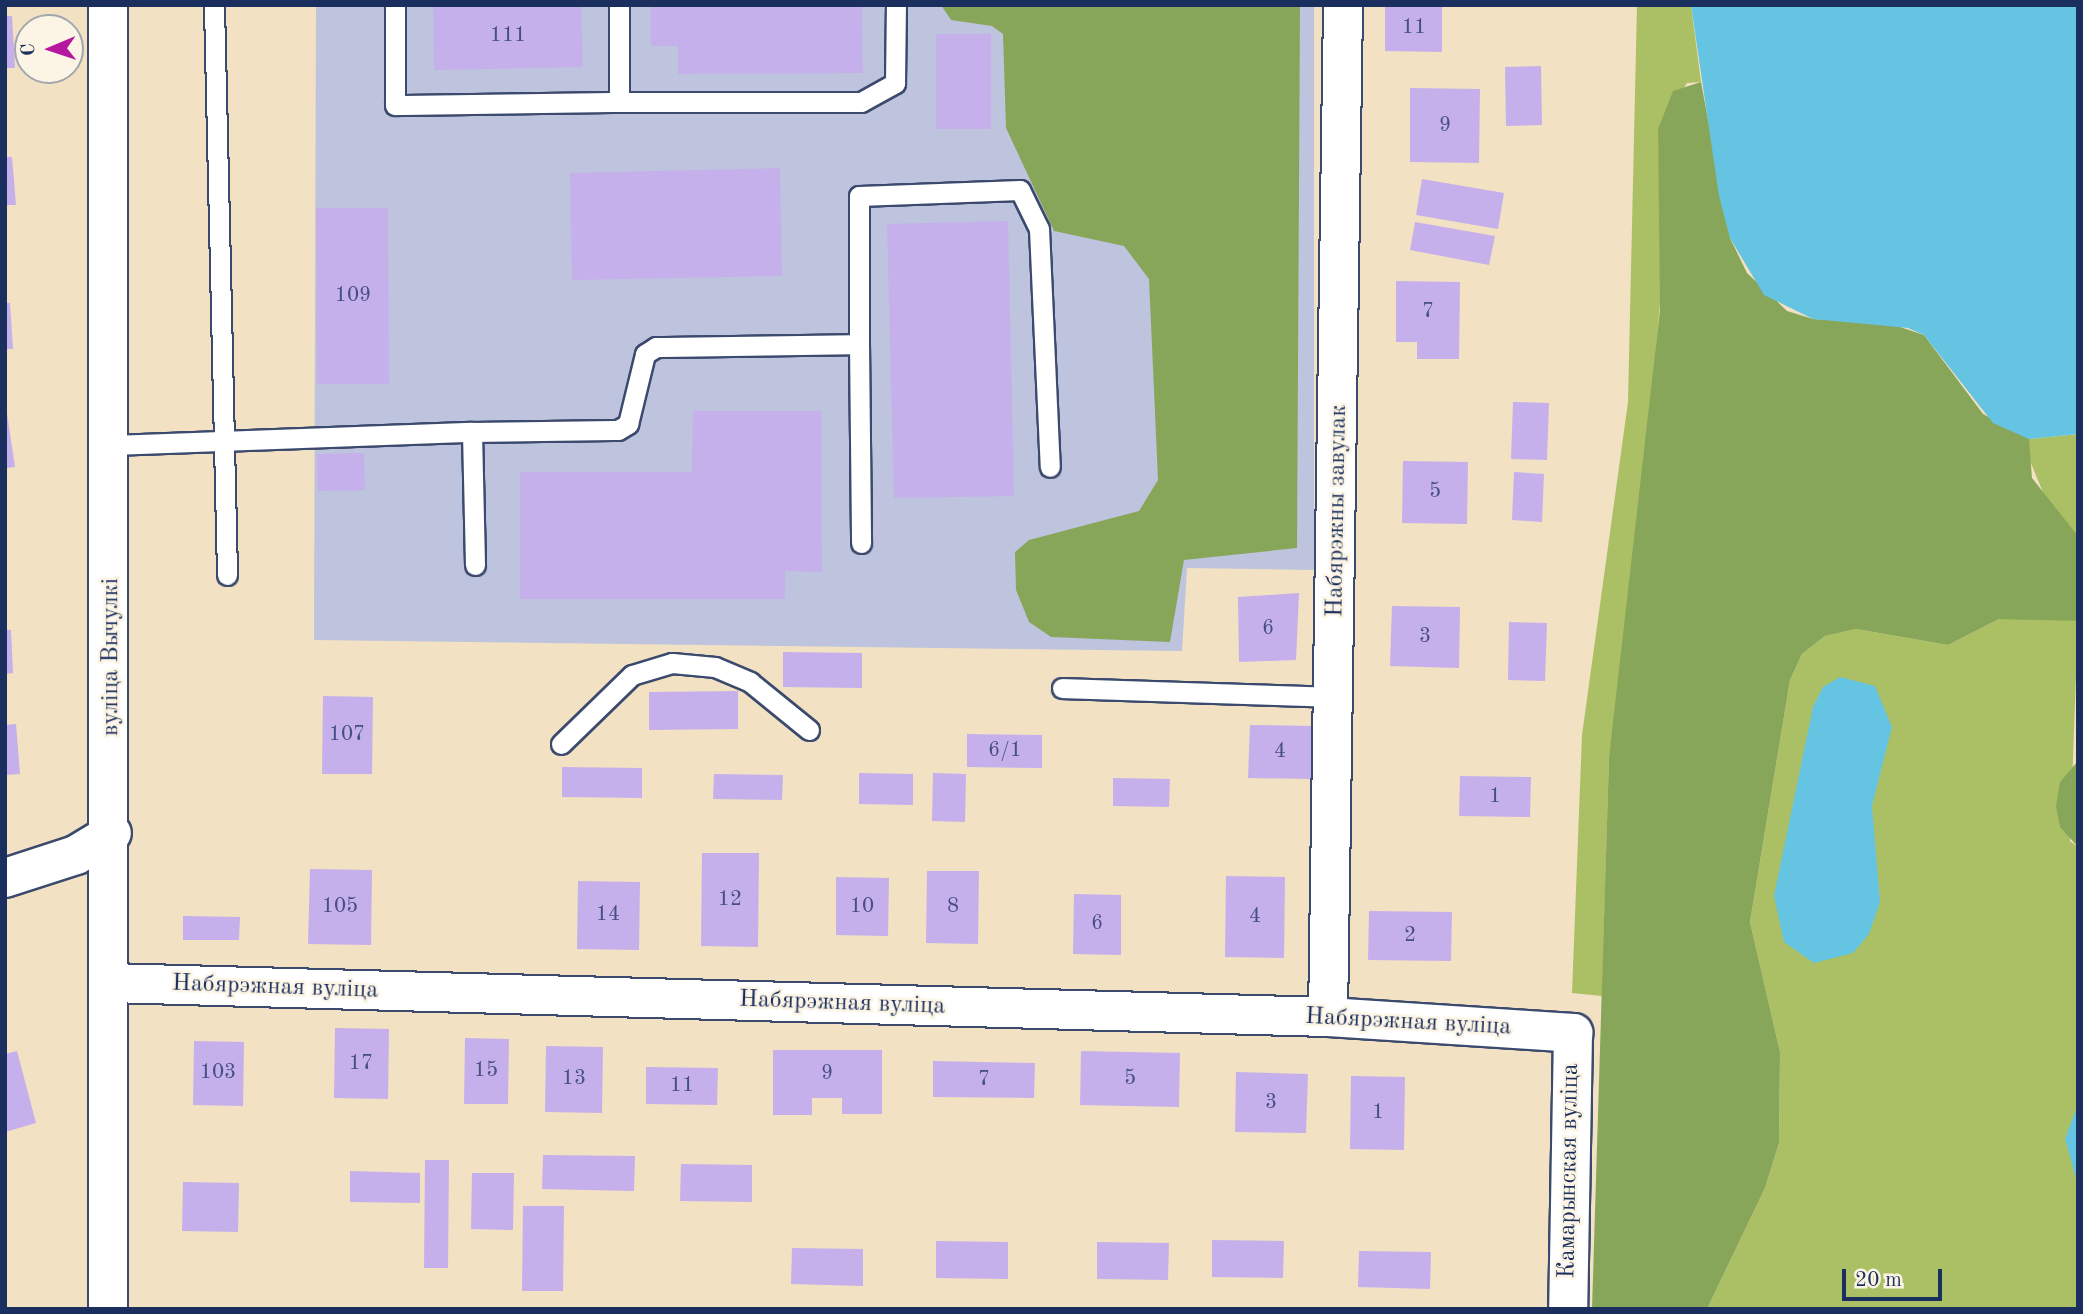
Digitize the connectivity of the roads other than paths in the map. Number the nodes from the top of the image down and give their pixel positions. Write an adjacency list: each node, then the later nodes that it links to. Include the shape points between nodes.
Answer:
1 (108, 5): 11 (street, вуліца Вычулкі)
2 (214, 5): 10 (lane)
3 (395, 5): 7 (lane, via 395,105)
4 (619, 5): 7 (lane)
5 (896, 5): 7 (lane, via 895,83 861,102)
6 (1343, 5): 17 (street, Набярэжны завулак)
7 (618, 102)
8 (859, 344): 9 (lane, via 656,348 645,354 628,424 618,430); 12 (lane, via 859,196 1020,190 1039,229); 13 (lane)
9 (472, 432): 10 (lane); 14 (lane)
10 (225, 441): 11 (lane); 15 (lane)
11 (112, 445): 20 (street, вуліца Вычулкі)
12 (1050, 467)
13 (861, 543)
14 (475, 565)
15 (227, 575)
16 (1062, 688): 17 (lane)
17 (1335, 697): 23 (street, Набярэжны завулак)
18 (810, 730): 19 (lane, via 750,682 715,667 672,663 632,675)
19 (561, 744)
20 (112, 833): 21 (street, via 76,855); 22 (street, вуліца Вычулкі)
21 (5, 878)
22 (110, 983): 23 (street, Набярэжная вуліца); 25 (street, вуліца Вычулкі)
23 (1328, 1017): 24 (street, Набярэжная вуліца)
24 (1573, 1033): 26 (street, Камарынская вуліца)
25 (108, 1309)
26 (1568, 1309)

